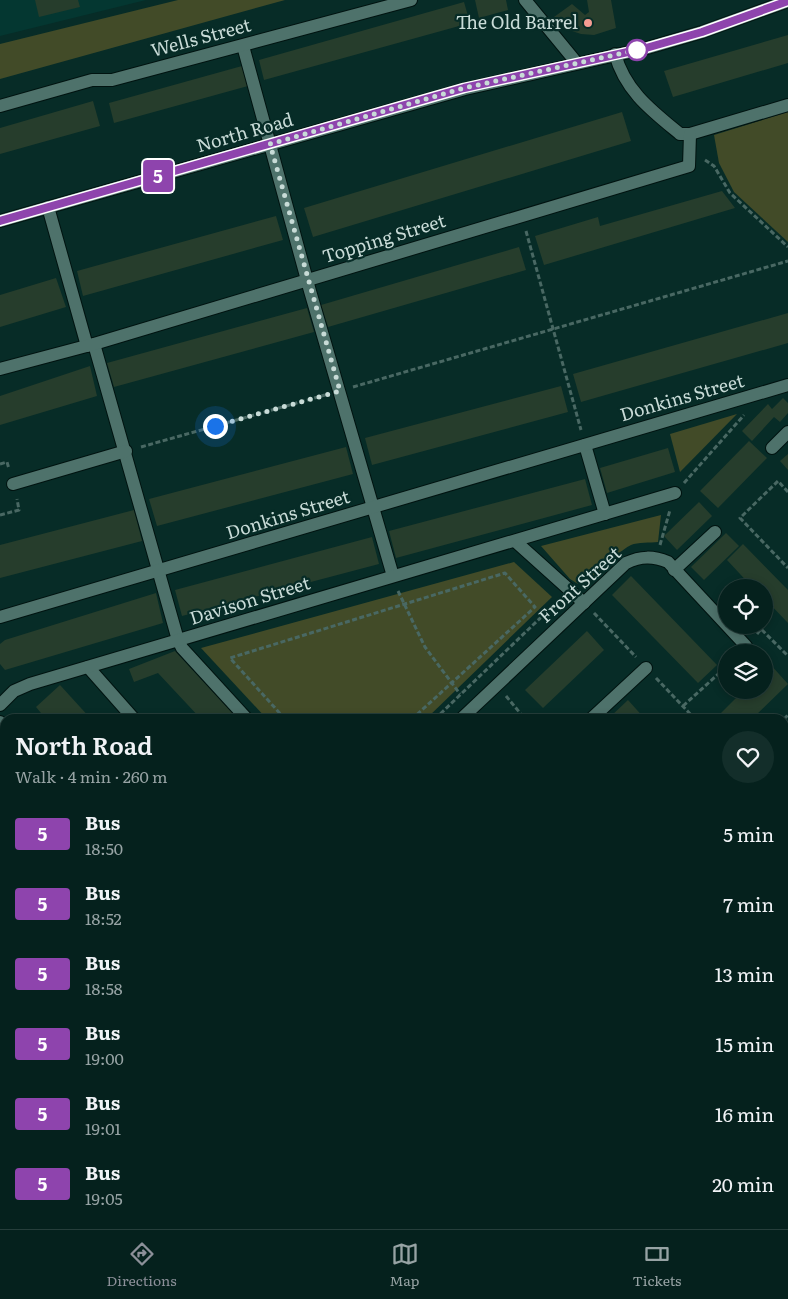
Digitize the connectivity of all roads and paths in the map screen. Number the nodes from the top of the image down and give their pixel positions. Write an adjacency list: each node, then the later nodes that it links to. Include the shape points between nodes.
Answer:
1 (411, 0): 4 (street, Wells Street)
2 (524, 0): 6 (street)
3 (788, 1): 5 (street, North Road, via 702,32)
4 (243, 46): 8 (street, Wells Street, via 112,80 92,80); 10 (street)
5 (615, 54): 6 (street, North Road); 9 (street, via 634,94 680,134)
6 (576, 62): 10 (street, North Road, via 464,88)
7 (788, 105): 9 (street)
8 (0, 106)
9 (690, 134): 11 (street, Topping Street)
10 (270, 144): 12 (street, North Road); 17 (street)
11 (689, 151): 13 (street, Topping Street, via 689,166); 15 (path, via 714,166 730,193)
12 (48, 207): 14 (street, North Road); 19 (street)
13 (522, 216): 17 (street, Topping Street); 18 (path)
14 (0, 220)
15 (788, 248)
16 (788, 261): 18 (path)
17 (307, 280): 19 (street, Topping Street); 22 (street)
18 (553, 328): 22 (path); 25 (path)
19 (91, 345): 20 (street, Topping Street); 27 (street)
20 (0, 369)
21 (788, 386): 25 (street, Donkins Street)
22 (340, 391): 27 (path); 31 (street)
23 (745, 414): 30 (path)
24 (788, 432): 26 (street)
25 (585, 445): 31 (street, Donkins Street); 32 (street)
26 (772, 448)
27 (126, 451): 28 (street); 38 (street)
28 (13, 484)
29 (788, 492): 36 (path, via 778,481 740,518)
30 (675, 493): 32 (street, Davison Street); 35 (path)
31 (374, 507): 38 (street, Donkins Street); 39 (street)
32 (605, 514): 34 (street, Davison Street)
33 (715, 532): 37 (street)
34 (514, 540): 39 (street, Davison Street); 40 (street)
35 (657, 558): 37 (street, via 668,562); 41 (street, Front Street, via 635,559 626,563)
36 (788, 568)
37 (674, 570): 45 (street)
38 (159, 571): 43 (street, Donkins Street); 44 (street)
39 (394, 576): 42 (path); 44 (street, Davison Street)
40 (570, 590): 41 (street); 53 (path)
41 (584, 603): 52 (street, Front Street)
42 (403, 605): 51 (path, via 425,647); 51 (path, via 505,574 535,607); 59 (path, via 230,658)
43 (0, 618)
44 (178, 640): 48 (street, Davison Street); 58 (street)
45 (744, 644)
46 (748, 644): 47 (path, via 761,630)
47 (788, 656)
48 (88, 667): 54 (street, Davison Street, via 20,688); 57 (street)
49 (646, 668): 64 (street)
50 (718, 674): 55 (path)
51 (451, 684): 53 (path); 60 (path)
52 (497, 684): 56 (street, Front Street); 63 (path)
53 (460, 694): 56 (path); 61 (path)
54 (0, 705)
55 (683, 706)
56 (472, 708): 62 (street, Front Street)
57 (130, 714)
58 (242, 714)
59 (280, 714)
60 (418, 714)
61 (440, 714)
62 (466, 714)
63 (521, 714)
64 (596, 714)

